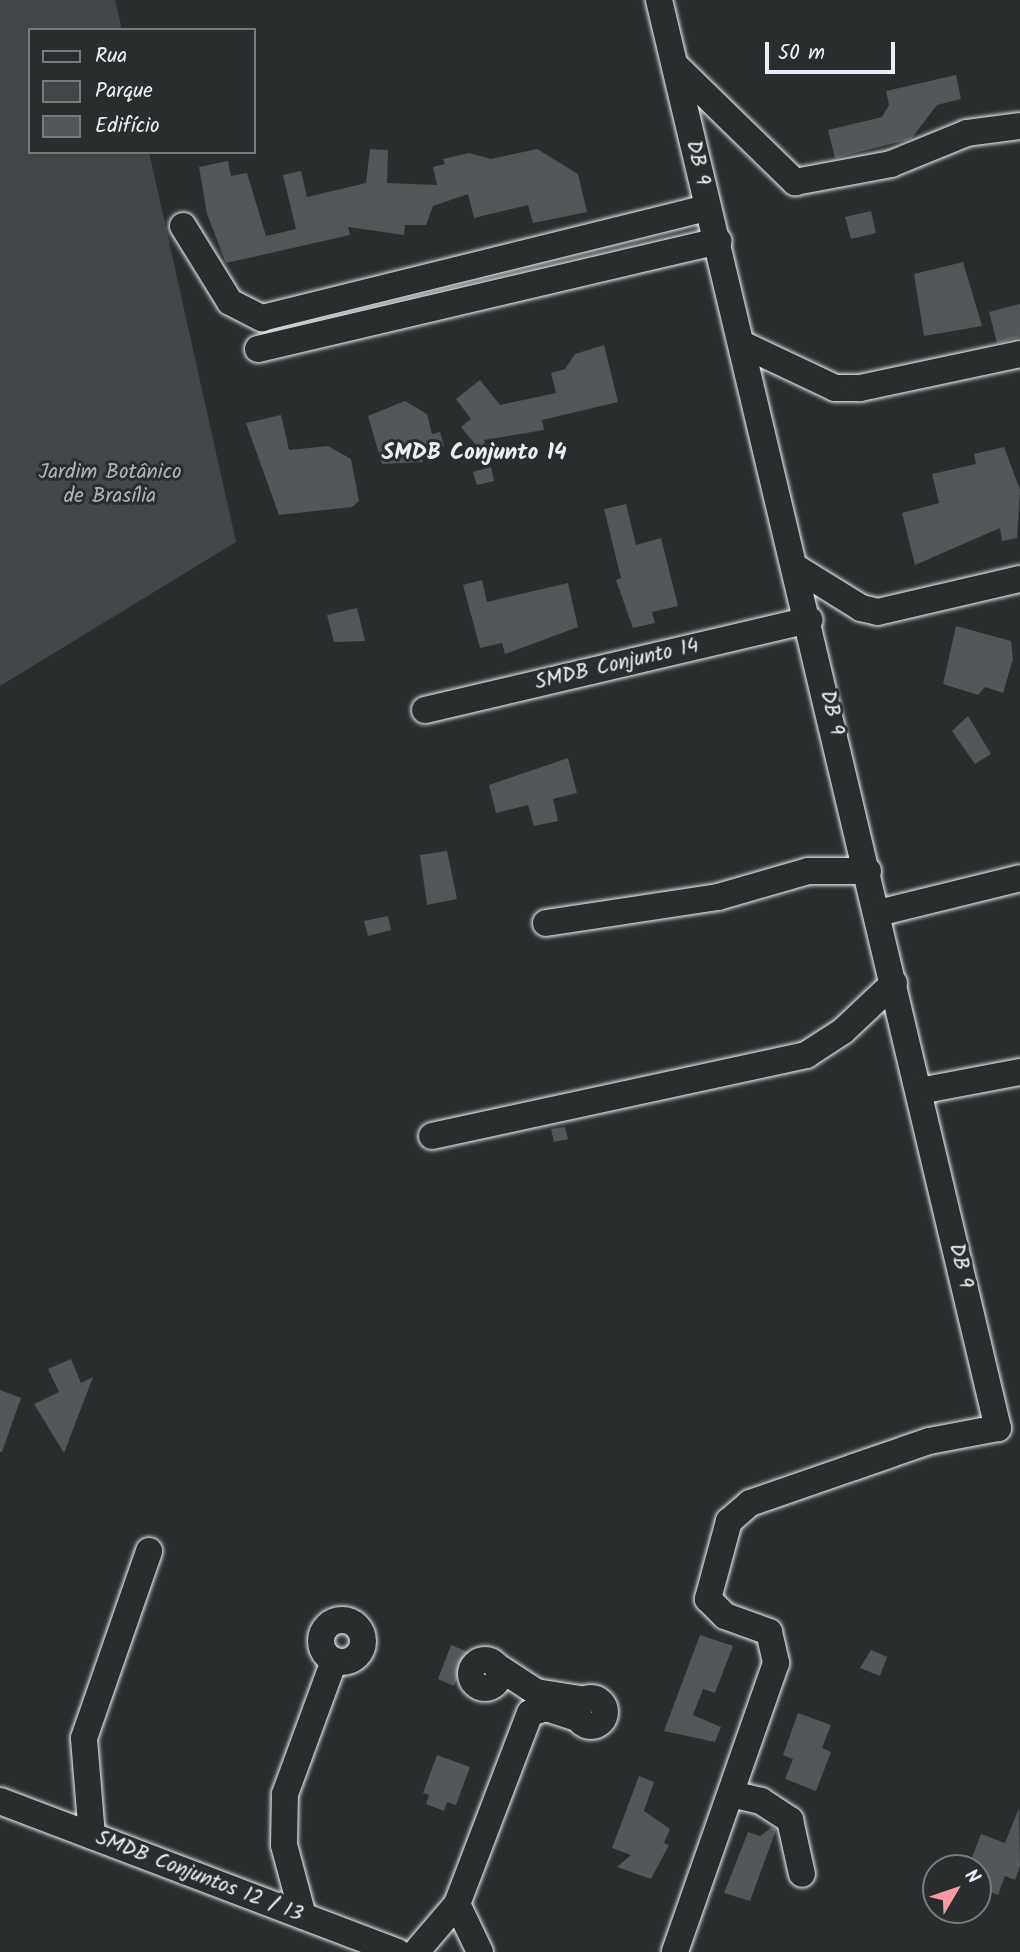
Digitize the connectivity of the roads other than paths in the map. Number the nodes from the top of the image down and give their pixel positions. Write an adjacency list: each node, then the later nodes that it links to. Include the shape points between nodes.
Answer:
1 (659, 0): 2 (street, DB 9)
2 (675, 65): 3 (street, via 795,182 891,164 967,133); 4 (street, DB 9)
3 (1020, 126)
4 (707, 208): 5 (street, via 262,318 230,302); 6 (street, DB 9)
5 (183, 226)
6 (718, 241): 7 (street, DB 9); 8 (street)
7 (742, 344): 9 (street, via 835,388 860,388); 10 (street, DB 9)
8 (258, 349)
9 (1020, 354)
10 (796, 567): 11 (street, via 861,608 878,612); 12 (street, DB 9)
11 (1020, 579)
12 (810, 620): 13 (street, SMDB Conjunto 14); 14 (street, DB 9)
13 (425, 710)
14 (868, 871): 16 (street, DB 9); 17 (street, via 808,871 718,897)
15 (1020, 878): 16 (street)
16 (878, 913): 18 (street, DB 9)
17 (546, 923)
18 (894, 983): 20 (street, DB 9); 21 (street, via 843,1031 806,1055)
19 (1020, 1072): 20 (street)
20 (919, 1091): 25 (street, DB 9, via 998,1428 929,1441 750,1503 729,1521 708,1599 725,1616 769,1632 777,1653)
21 (432, 1136)
22 (149, 1551): 27 (street, via 84,1738)
23 (334, 1661): 30 (street, via 285,1794 284,1846)
24 (530, 1713): 24 (street, via 546,1708 583,1710 488,1676); 29 (street)
25 (731, 1794): 28 (street, via 761,1801 790,1820); 34 (street)
26 (0, 1801): 27 (street, SMDB Conjuntos 12 / 13)
27 (92, 1836): 30 (street, SMDB Conjuntos 12 / 13)
28 (802, 1874)
29 (457, 1904): 32 (street); 33 (street)
30 (303, 1916): 31 (street, SMDB Conjuntos 12 / 13)
31 (397, 1952)
32 (416, 1952)
33 (480, 1952)
34 (675, 1952)

